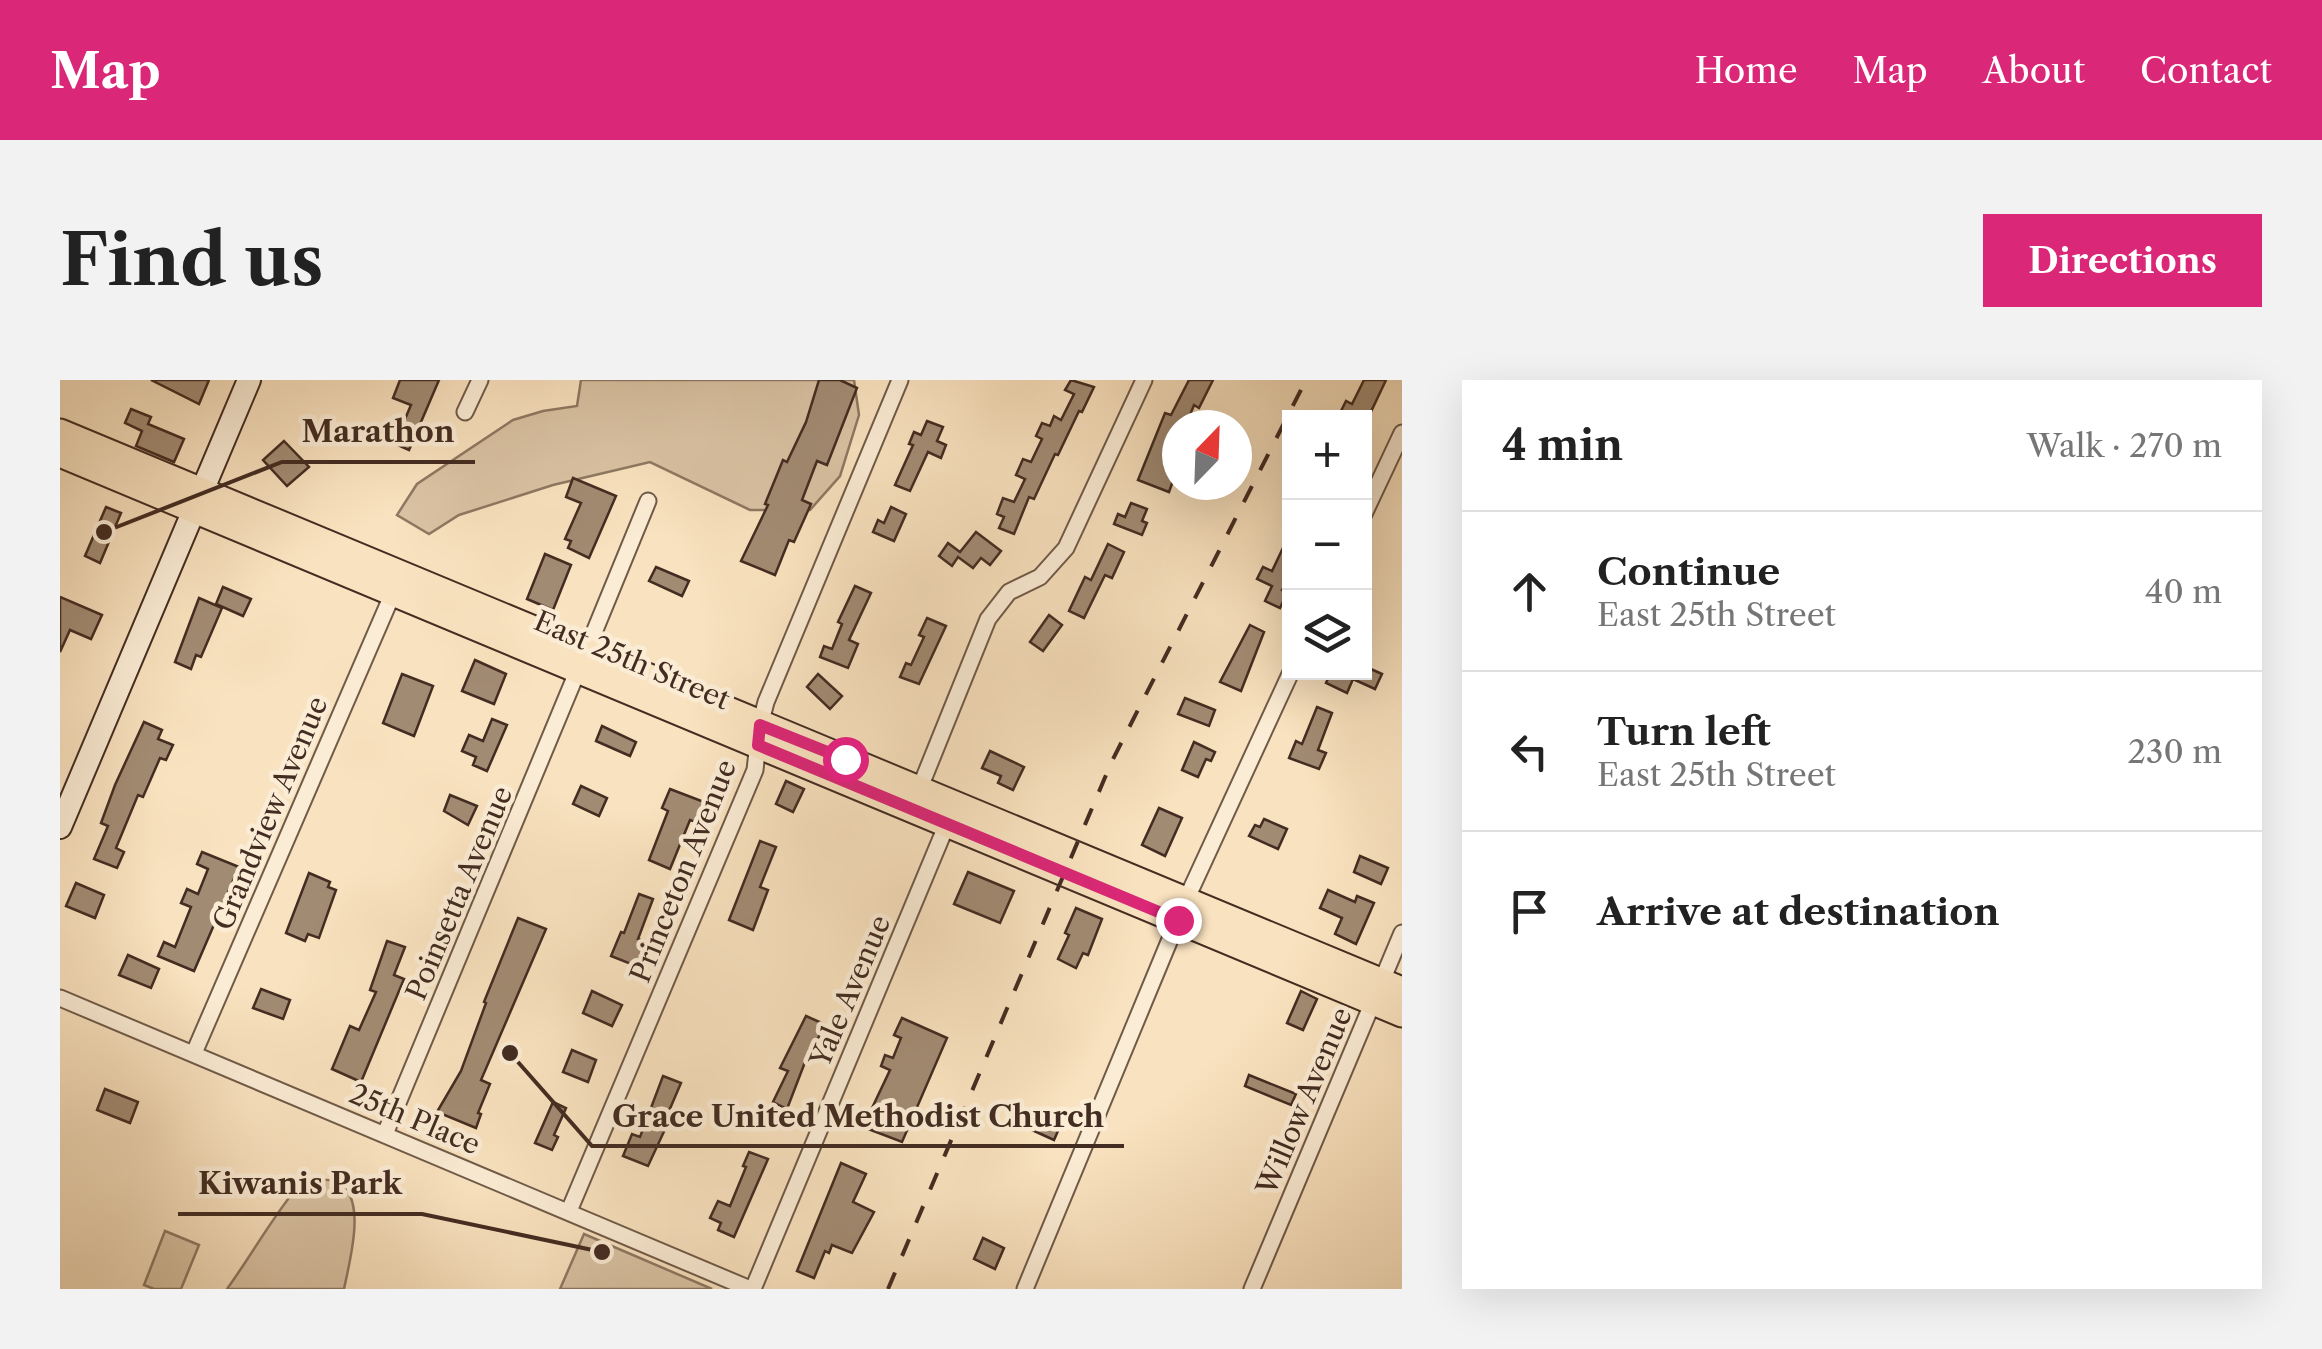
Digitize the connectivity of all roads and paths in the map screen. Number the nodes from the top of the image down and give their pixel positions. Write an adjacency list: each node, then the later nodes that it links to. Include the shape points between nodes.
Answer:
1 (249, 380): 10 (main road)
2 (480, 380): 5 (street)
3 (900, 380): 15 (street, Princeton Avenue, via 766,702)
4 (1144, 380): 16 (street, via 1066,548 1040,577 1010,592 988,619)
5 (465, 412)
6 (60, 432): 10 (main road, East 25th Street)
7 (1402, 433): 9 (street)
8 (60, 454): 10 (main road, East 25th Street)
9 (1371, 500)
10 (199, 501): 12 (main road, East 25th Street); 13 (main road, East 25th Street); 18 (main road)
11 (648, 501): 13 (street, Poinsetta Avenue)
12 (392, 592): 13 (main road, East 25th Street, via 493,634 514,634); 24 (street, Grandview Avenue)
13 (582, 661): 15 (main road, East 25th Street); 25 (street, Poinsetta Avenue)
14 (1287, 680): 19 (street)
15 (759, 735): 16 (main road, East 25th Street); 17 (main road, East 25th Street); 26 (street, Princeton Avenue, via 756,770)
16 (919, 790): 19 (main road, East 25th Street)
17 (947, 824): 19 (main road, East 25th Street, via 1080,879); 27 (street, Yale Avenue)
18 (60, 828)
19 (1182, 910): 21 (main road, East 25th Street); 28 (street)
20 (1402, 933): 21 (street, Willow Avenue)
21 (1385, 991): 23 (main road, East 25th Street); 29 (street, Willow Avenue)
22 (60, 998): 24 (street, 25th Place)
23 (1402, 1014)
24 (194, 1053): 25 (street, 25th Place)
25 (385, 1134): 26 (street, 25th Place)
26 (569, 1211): 27 (street, 25th Place)
27 (751, 1289)
28 (1025, 1289)
29 (1252, 1289)

